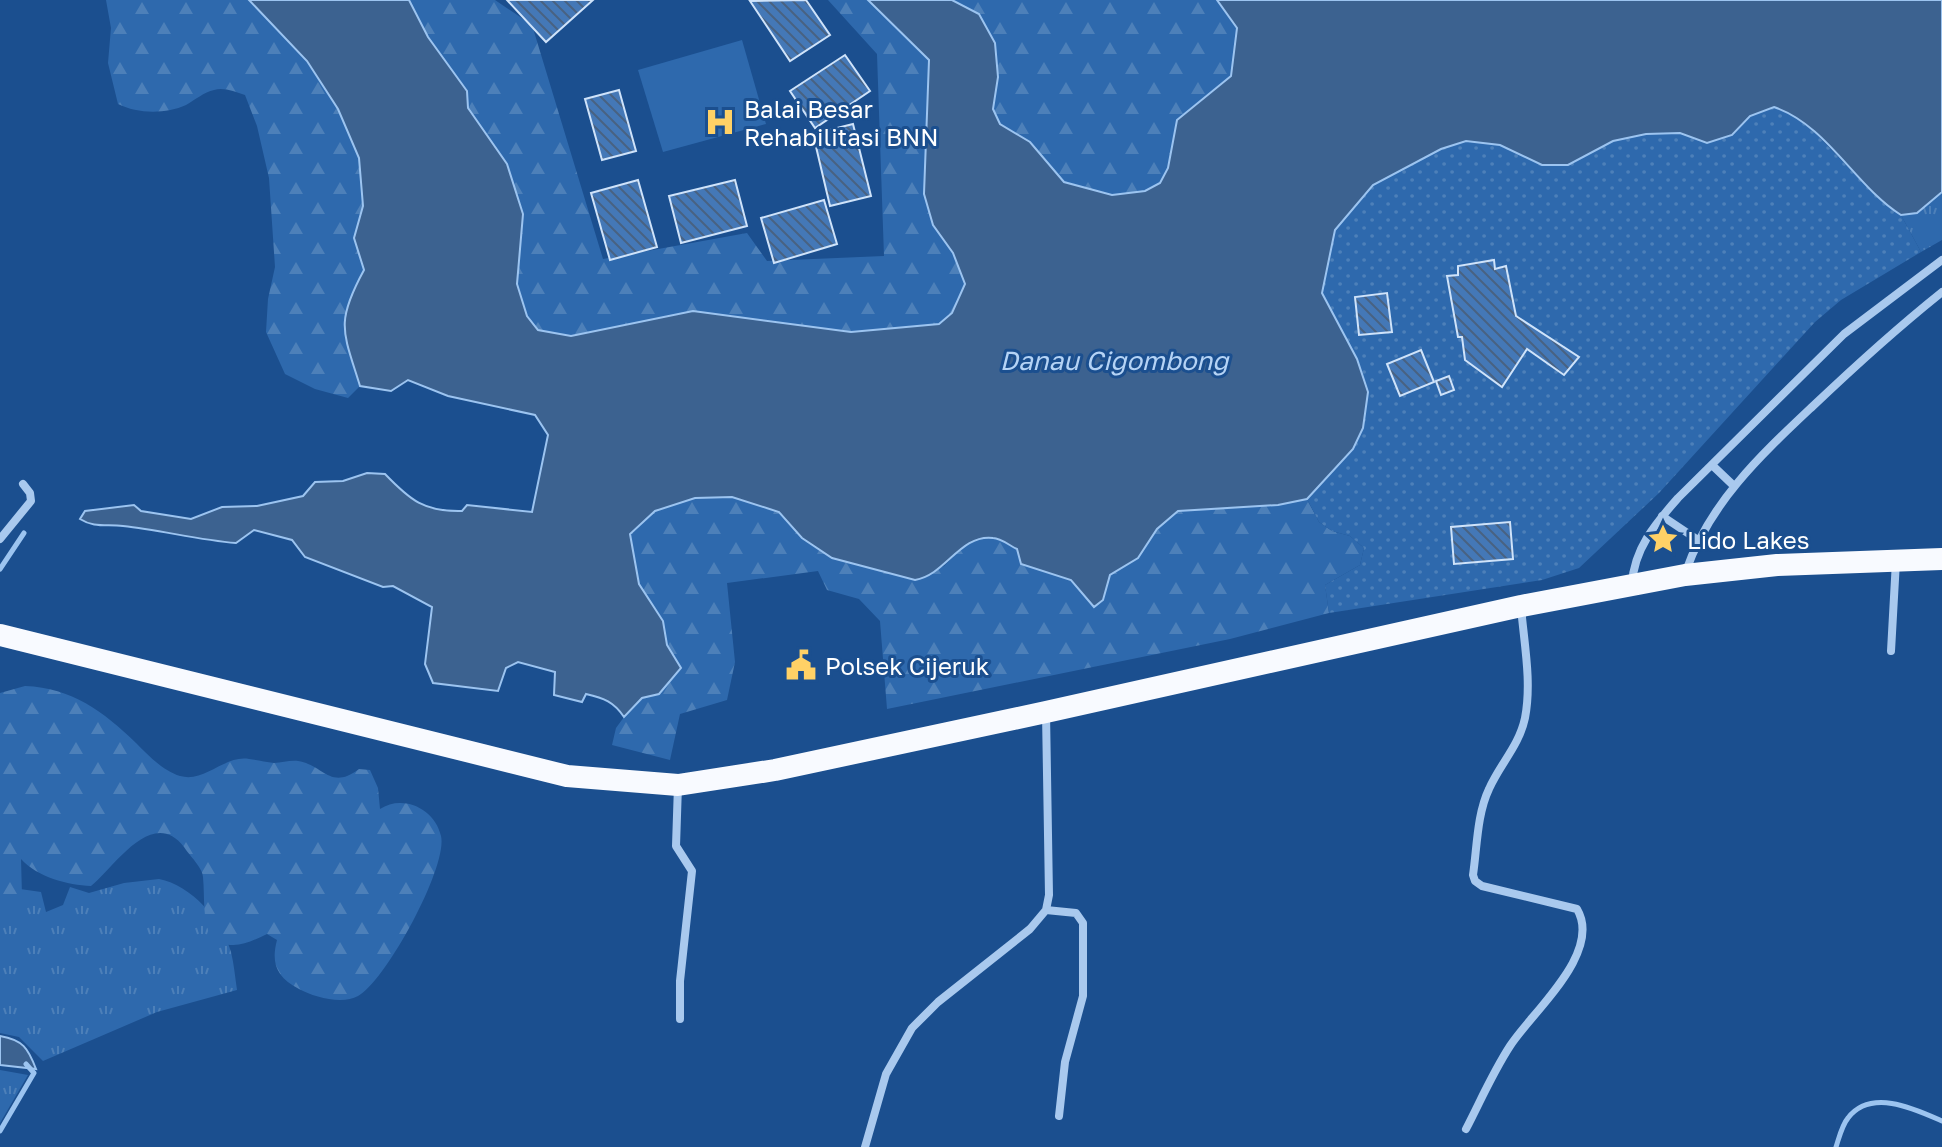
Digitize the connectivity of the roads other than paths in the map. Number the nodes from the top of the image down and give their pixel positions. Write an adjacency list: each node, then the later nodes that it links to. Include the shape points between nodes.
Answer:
1 (1942, 260): 3 (street, via 1844,334)
2 (1942, 292): 5 (street, via 1884,338)
3 (1712, 465): 5 (street); 6 (street)
4 (23, 484): 7 (street, via 31,501)
5 (1734, 486): 8 (street)
6 (1662, 516): 8 (street); 12 (street, via 1640,549)
7 (0, 539)
8 (1698, 540): 11 (street)
9 (1942, 559): 10 (highway)
10 (1896, 560): 11 (highway); 15 (street)
11 (1685, 575): 12 (highway)
12 (1632, 585): 13 (highway)
13 (1521, 606): 16 (highway); 21 (street, via 1525,717 1485,800 1473,875 1482,886 1577,909 1584,931 1566,975 1506,1052)
14 (0, 635): 17 (highway, via 567,776)
15 (1891, 651)
16 (1046, 712): 17 (highway, via 775,770); 18 (street)
17 (678, 785): 19 (street, via 676,846 692,871)
18 (1046, 910): 20 (street, via 1076,913 1083,923 1083,996 1065,1062); 22 (street, via 912,1028 886,1074)
19 (680, 1019)
20 (1059, 1116)
21 (1466, 1129)
22 (865, 1147)

